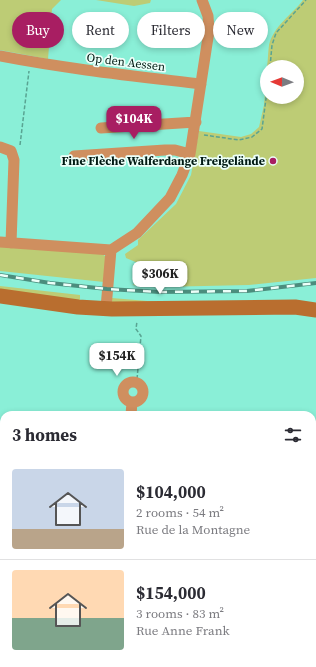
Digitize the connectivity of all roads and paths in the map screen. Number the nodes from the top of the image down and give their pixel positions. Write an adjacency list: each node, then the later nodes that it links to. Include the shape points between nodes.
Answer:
1 (202, 0): 6 (street, via 208,16 209,31)
2 (306, 0): 4 (path, via 276,33)
3 (0, 56): 5 (street, Op den Aessen)
4 (271, 60)
5 (30, 62): 6 (street, Op den Aessen); 11 (path, via 19,147)
6 (201, 84): 8 (street)
7 (265, 104): 10 (path, via 262,128 252,137 239,140)
8 (196, 122): 9 (street); 10 (street)
9 (101, 128)
10 (194, 134): 12 (street)
11 (5, 149): 15 (street, via 14,160)
12 (190, 154): 13 (street, via 165,150); 16 (street, via 170,198 137,233)
13 (74, 156)
14 (0, 242): 15 (street)
15 (12, 243): 16 (street)
16 (111, 250): 18 (street)
17 (0, 296): 18 (main road, via 78,307)
18 (106, 308): 19 (main road, via 295,307)
19 (316, 310)
20 (138, 315): 21 (path, via 136,328 141,336)
21 (137, 379)
22 (132, 402): 23 (street)
23 (131, 411)

